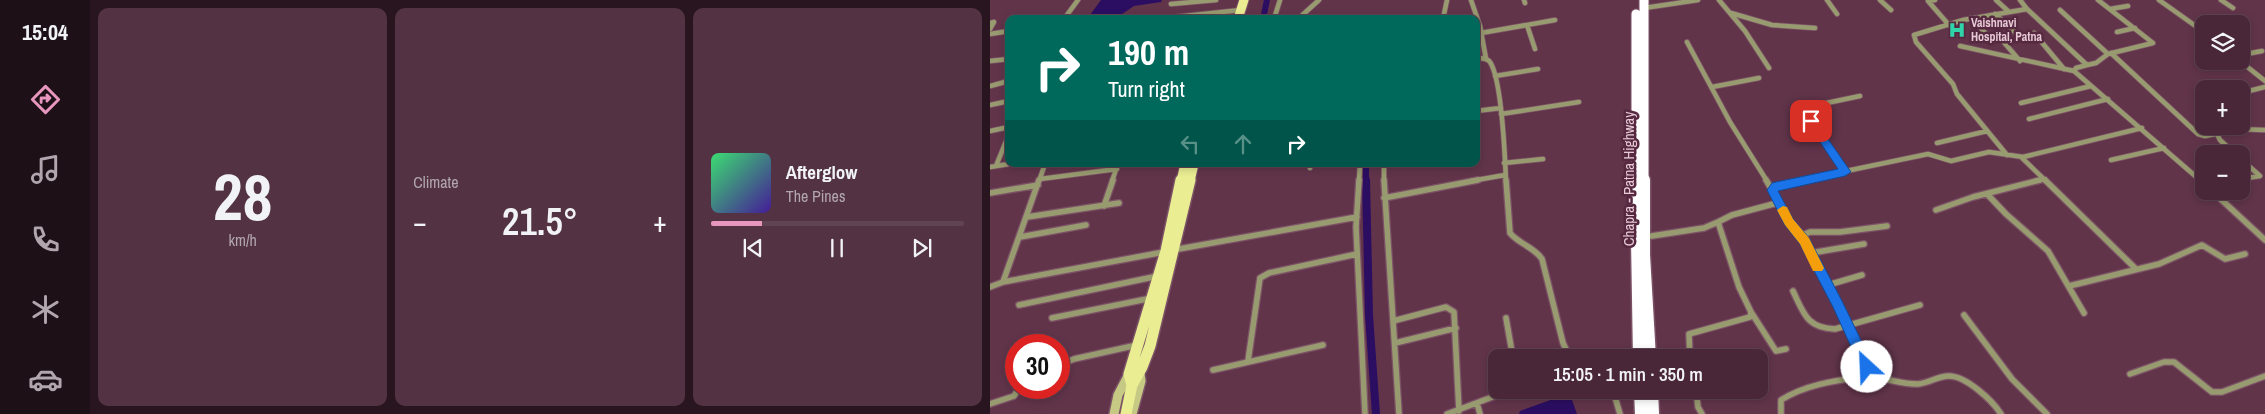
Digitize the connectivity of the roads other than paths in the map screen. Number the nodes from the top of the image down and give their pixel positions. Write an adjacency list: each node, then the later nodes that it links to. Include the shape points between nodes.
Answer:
1 (1078, 0): 33 (street)
2 (1216, 0): 21 (street)
3 (1238, 0): 26 (main road)
4 (1244, 0): 26 (main road)
5 (1280, 0): 37 (street)
6 (1319, 0): 38 (street)
7 (1447, 0): 39 (street)
8 (1471, 0): 40 (street)
9 (1698, 0): 20 (street)
10 (1719, 0): 30 (street)
11 (1827, 0): 31 (street)
12 (1880, 0): 27 (street)
13 (1927, 0): 14 (street); 45 (street)
14 (1935, 0)
15 (1996, 0): 29 (street)
16 (2020, 0): 24 (street)
17 (2098, 0): 25 (street)
18 (2158, 0): 46 (street)
19 (2221, 0): 23 (street)
20 (1641, 3): 142 (highway, Chapra - Patna Highway); 173 (highway, Chapra - Patna Highway, via 1636,252)
21 (1170, 4)
22 (2128, 6): 25 (street)
23 (2233, 8)
24 (2027, 9): 29 (street); 70 (street)
25 (2110, 9): 48 (street)
26 (1238, 10): 34 (street); 35 (main road); 36 (main road)
27 (1891, 10)
28 (2060, 10): 63 (street)
29 (2008, 11): 32 (street)
30 (1731, 13): 47 (street, via 1766,25); 71 (street)
31 (1837, 14)
32 (1995, 14): 41 (street); 56 (street)
33 (1067, 15)
34 (1192, 15)
35 (1235, 15)
36 (1238, 15)
37 (1275, 15)
38 (1302, 15)
39 (1444, 15)
40 (1476, 15)
41 (1972, 18): 45 (street); 57 (street)
42 (1555, 20): 44 (street)
43 (990, 23): 49 (street, via 994,22)
44 (1527, 25): 52 (street); 61 (street)
45 (1949, 25): 99 (street, via 1919,33 1914,35 1914,39 1953,84 1956,94)
46 (2195, 26)
47 (1815, 28)
48 (2135, 28): 54 (street); 63 (street, via 2152,43)
49 (990, 29)
50 (1480, 29): 52 (street)
51 (1005, 32): 55 (street)
52 (1481, 32): 66 (street)
53 (2034, 32): 73 (street)
54 (2117, 32)
55 (990, 34)
56 (2017, 34)
57 (1992, 39)
58 (2002, 40): 68 (street)
59 (1687, 42): 82 (street)
60 (1960, 46): 68 (street)
61 (1535, 49)
62 (2262, 51): 64 (street)
63 (2109, 53): 70 (street, via 2096,63); 100 (street)
64 (2250, 53)
65 (1480, 58): 66 (street)
66 (1486, 59): 76 (street)
67 (1005, 60): 69 (street)
68 (2020, 61): 73 (street)
69 (990, 62)
70 (2087, 65): 75 (street)
71 (1769, 68)
72 (1538, 69): 76 (street)
73 (2064, 69): 75 (street)
74 (2250, 69): 78 (street)
75 (2074, 71): 81 (street)
76 (1495, 76): 92 (street)
77 (1759, 78): 82 (street)
78 (2265, 81)
79 (1005, 82): 80 (street)
80 (990, 86)
81 (2091, 86): 86 (street); 89 (street)
82 (1712, 87): 126 (street)
83 (2265, 87): 84 (street)
84 (2250, 91)
85 (1860, 96): 120 (street, via 1803,108)
86 (2108, 99): 93 (street); 94 (street)
87 (1005, 102): 90 (street)
88 (1579, 102): 92 (street)
89 (2021, 103)
90 (990, 105)
91 (1480, 111): 92 (street)
92 (1501, 111): 110 (street)
93 (2029, 119)
94 (2142, 128): 105 (street); 107 (street)
95 (1005, 129): 98 (street)
96 (2250, 130): 97 (street)
97 (2265, 130)
98 (990, 131)
99 (1987, 131): 103 (street); 106 (street)
100 (2195, 131)
101 (2216, 135): 104 (street)
102 (1005, 142): 111 (street)
103 (1937, 143)
104 (2226, 145)
105 (2164, 148): 109 (street); 122 (street)
106 (2007, 155): 107 (street); 120 (street, via 1989,152 1951,161 1928,154)
107 (2021, 157): 124 (street)
108 (1543, 159): 110 (street)
109 (2111, 160)
110 (1504, 163): 121 (street)
111 (993, 166)
112 (1044, 167): 125 (street)
113 (1113, 167): 125 (street)
114 (1118, 167): 133 (street)
115 (1184, 167): 145 (main road)
116 (1193, 167): 145 (main road)
117 (1360, 167): 135 (street)
118 (1384, 167): 129 (street)
119 (2250, 167): 123 (street, via 2260,176)
120 (1845, 172): 126 (street, via 1776,186)
121 (1505, 175): 129 (street); 172 (street, via 1510,233 1539,254 1545,264)
122 (2195, 176)
123 (2250, 178)
124 (2046, 179): 128 (street); 149 (street)
125 (1039, 182): 127 (street); 136 (street)
126 (1772, 190): 131 (street)
127 (990, 193)
128 (1988, 195): 134 (street); 154 (street, via 2048,251)
129 (1384, 198): 165 (street)
130 (2222, 200): 143 (street)
131 (1778, 202): 137 (street); 140 (street)
132 (1119, 203): 133 (street)
133 (1104, 206): 136 (street)
134 (1936, 210)
135 (1356, 216): 145 (street); 147 (street)
136 (1027, 218): 141 (street)
137 (1718, 222): 142 (street, via 1704,228); 160 (street)
138 (1086, 225): 141 (street)
139 (1887, 226): 140 (street, via 1810,232)
140 (1800, 236): 146 (street)
141 (1020, 237): 152 (street)
142 (1645, 237): 174 (highway, Chapra - Patna Highway)
143 (2265, 240)
144 (1864, 244): 146 (street)
145 (1170, 251): 151 (main road); 152 (street); 183 (main road)
146 (1810, 253): 153 (street)
147 (1357, 254): 178 (street, via 1268,272 1260,278); 196 (street)
148 (2245, 254): 149 (street, via 2225,259 2202,245 2164,262)
149 (2136, 269): 154 (street)
150 (1862, 275): 153 (street)
151 (1159, 276): 157 (main road); 159 (street)
152 (1003, 282): 155 (street)
153 (1828, 286): 166 (street)
154 (2069, 286): 161 (street)
155 (990, 287)
156 (1793, 291): 166 (street, via 1807,318 1816,327 1835,329)
157 (1152, 298): 163 (street); 169 (main road)
158 (1920, 304): 166 (street)
159 (1019, 305)
160 (1751, 312): 175 (street, via 1745,319 1689,334); 176 (street, via 1772,348)
161 (2084, 313)
162 (1964, 315): 206 (street, via 2012,379)
163 (1052, 318)
164 (1506, 318): 171 (street)
165 (1393, 321): 167 (street, via 1446,307 1454,312); 168 (street)
166 (1848, 326): 180 (street, via 1867,367)
167 (1456, 328): 168 (street); 192 (street)
168 (1395, 343): 197 (street)
169 (1137, 344): 177 (street); 183 (main road)
170 (1323, 345): 178 (street)
171 (1511, 349)
172 (1566, 349)
173 (1639, 349)
174 (1649, 349)
175 (1689, 349)
176 (1786, 350)
177 (1070, 361)
178 (1248, 361): 179 (street)
179 (1213, 370)
180 (1865, 373): 204 (street, via 1788,395 1782,400); 205 (street, via 1916,383 1956,377 1988,398)
181 (2130, 374): 182 (street, via 2164,362 2174,362 2206,389 2217,393)
182 (2265, 376)
183 (1133, 381): 193 (street, via 1118,395); 194 (main road); 195 (street, via 1141,381)
184 (1009, 399): 191 (street)
185 (1488, 399): 190 (street)
186 (1615, 399): 200 (street)
187 (1640, 399): 201 (highway)
188 (1652, 399): 202 (highway)
189 (1697, 399): 203 (street)
190 (1478, 403): 192 (street); 199 (street)
191 (990, 404)
192 (1459, 411): 198 (street)
193 (1114, 414)
194 (1126, 414)
195 (1132, 414)
196 (1365, 414)
197 (1399, 414)
198 (1447, 414)
199 (1480, 414)
200 (1620, 414)
201 (1641, 414)
202 (1653, 414)
203 (1702, 414)
204 (1781, 414)
205 (2001, 414)
206 (2047, 414)

